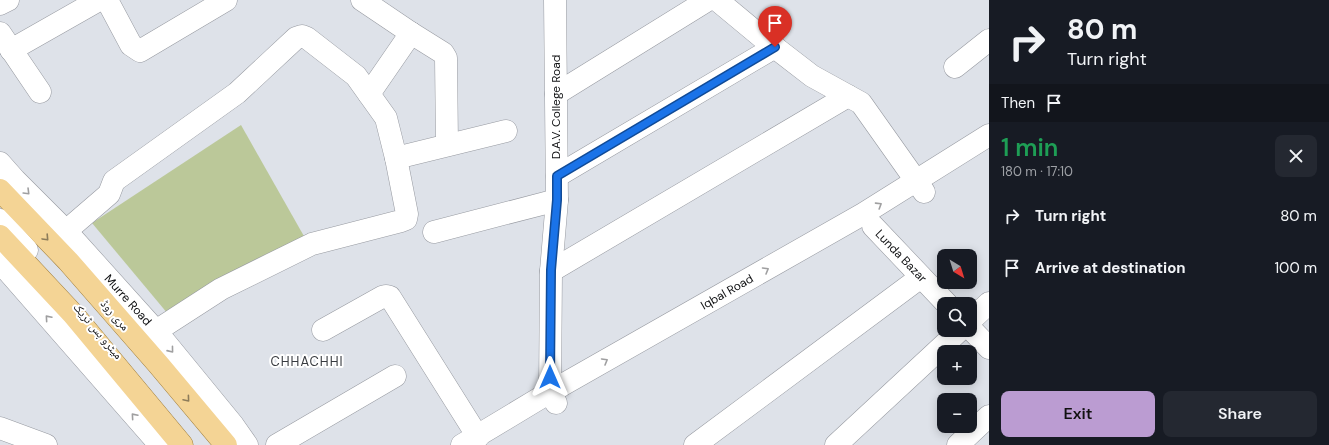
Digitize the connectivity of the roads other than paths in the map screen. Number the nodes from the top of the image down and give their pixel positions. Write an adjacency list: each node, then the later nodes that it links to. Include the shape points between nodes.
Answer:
1 (8, 0): 9 (street)
2 (99, 0): 12 (street)
3 (107, 0): 4 (street, via 131,45 140,51)
4 (226, 0)
5 (362, 0): 10 (street)
6 (556, 0): 17 (street, D.A.V. College Road)
7 (708, 0): 17 (street)
8 (717, 0): 13 (street)
9 (0, 4)
10 (411, 34): 16 (street); 21 (street, via 446,58)
11 (989, 40): 14 (street)
12 (6, 41): 15 (street)
13 (775, 47): 18 (street, via 812,76); 25 (street)
14 (955, 67)
15 (40, 92)
16 (369, 94): 23 (street, via 386,118); 31 (street, via 356,76 307,38 296,38 236,94 114,181 109,194)
17 (556, 94): 25 (street, D.A.V. College Road)
18 (848, 96): 26 (street, via 861,103); 35 (street)
19 (506, 131): 21 (street)
20 (989, 135): 26 (street, Iqbal Road)
21 (447, 145): 23 (street)
22 (989, 150): 26 (street, Iqbal Road)
23 (396, 158): 41 (street, via 406,219 312,244 221,289)
24 (0, 163): 31 (street, Murre Road, one-way to 31)
25 (557, 176): 28 (street, D.A.V. College Road)
26 (920, 187): 30 (street, Iqbal Road); 46 (street, Iqbal Road, one-way to 26, via 863,214)
27 (0, 190): 54 (main road, مری روڈ, one-way to 54, via 68,261)
28 (557, 200): 32 (street); 35 (street, D.A.V. College Road)
29 (0, 220): 53 (street, میٹرو بس ٹریک, via 57,283)
30 (872, 226): 36 (street, Lunda Bazar); 46 (street, Iqbal Road)
31 (66, 231): 41 (street, Murre Road)
32 (434, 232)
33 (0, 236): 52 (main road, via 73,314)
34 (0, 262): 51 (street, one-way to 34)
35 (551, 270): 46 (street, D.A.V. College Road)
36 (921, 277): 37 (street, Lunda Bazar); 57 (street)
37 (940, 297)
38 (989, 303): 39 (street)
39 (977, 314)
40 (323, 330): 49 (street, via 382,297 390,298)
41 (156, 331): 55 (street, Murre Road, one-way to 55)
42 (977, 335): 44 (street)
43 (952, 337): 58 (street)
44 (989, 348)
45 (395, 376): 56 (street)
46 (554, 398): 49 (street, Iqbal Road)
47 (989, 416): 59 (street)
48 (0, 428): 50 (street)
49 (476, 442)
50 (46, 445)
51 (160, 445)
52 (182, 445)
53 (192, 445)
54 (226, 445)
55 (247, 445)
56 (277, 445)
57 (695, 445)
58 (836, 445)
59 (958, 445)

